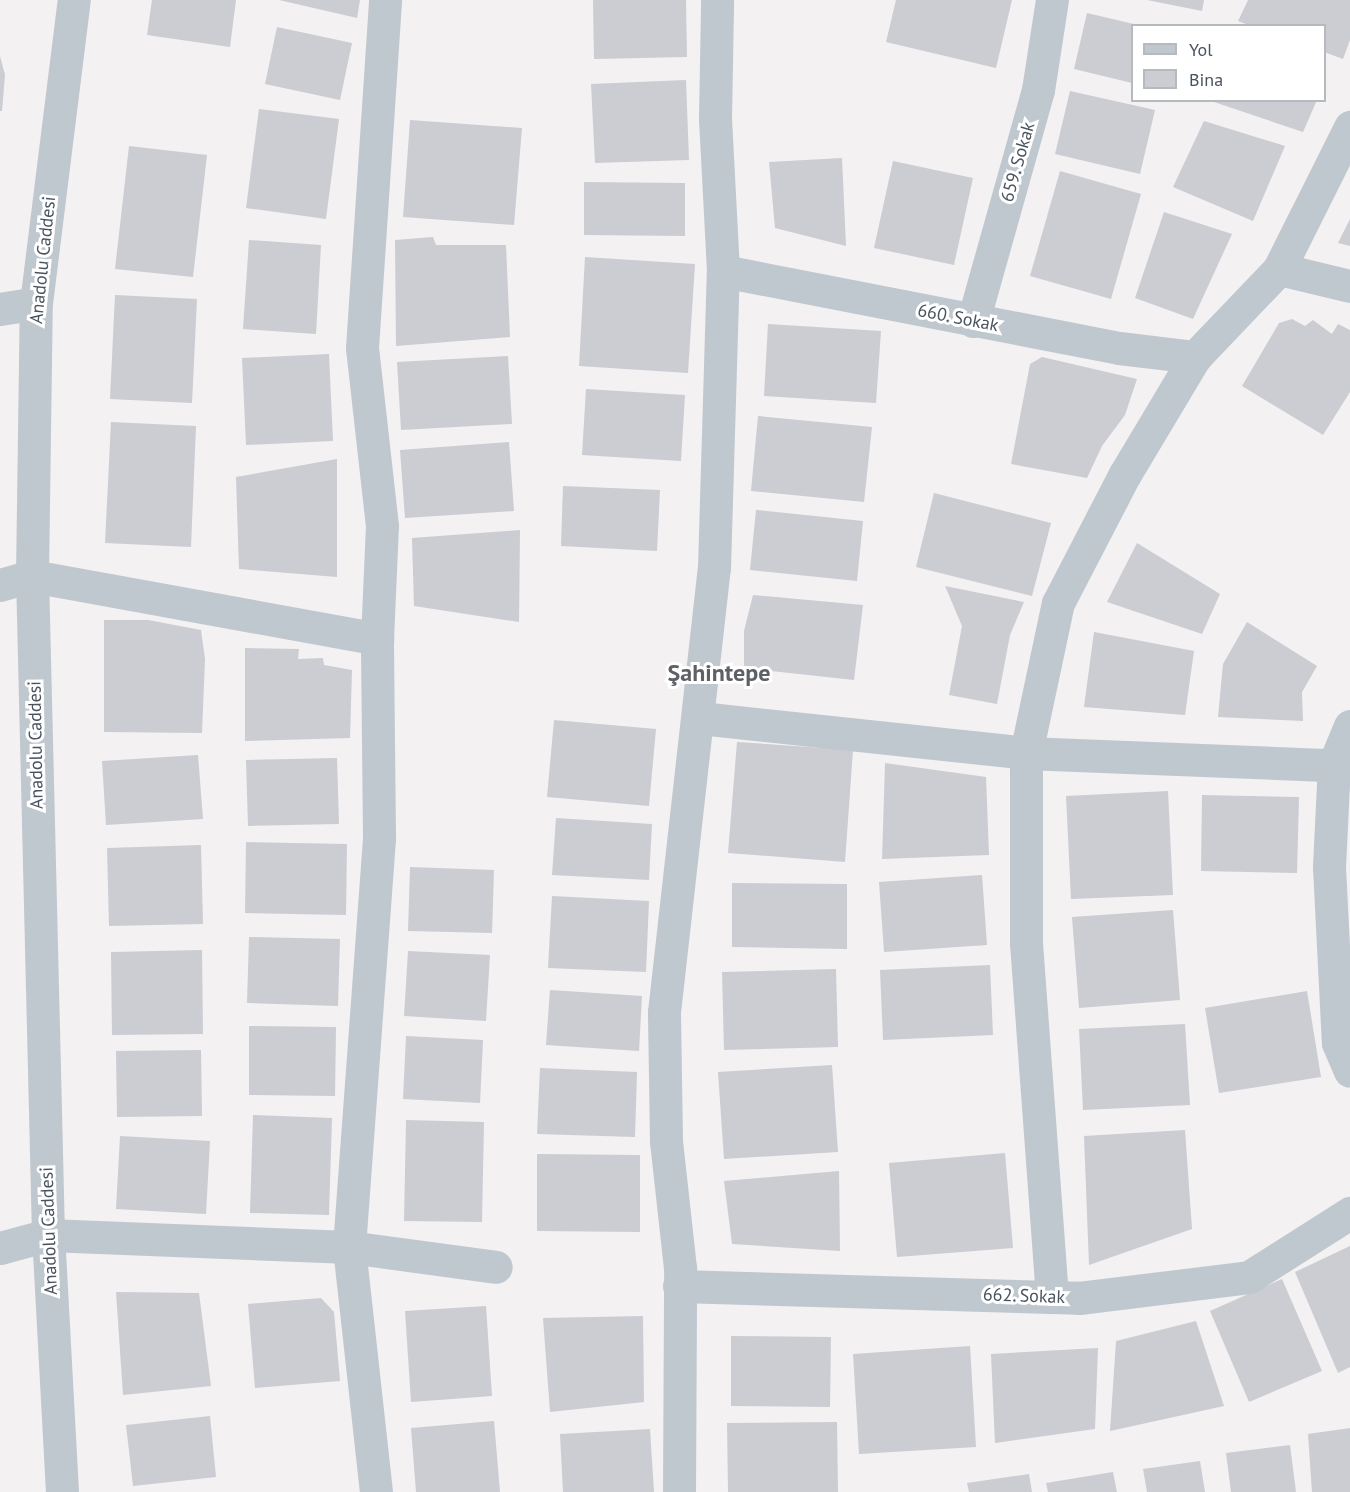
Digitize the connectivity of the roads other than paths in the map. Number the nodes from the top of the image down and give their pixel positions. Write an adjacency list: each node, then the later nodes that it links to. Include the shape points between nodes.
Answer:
1 (74, 0): 9 (street, Anadolu Caddesi)
2 (385, 0): 15 (street, via 362,348 382,526)
3 (717, 0): 7 (street, via 715,120)
4 (1052, 0): 11 (street, 659. Sokak, via 1038,90)
5 (1350, 127): 6 (street)
6 (1279, 269): 8 (street); 12 (street)
7 (723, 271): 11 (street, 660. Sokak); 16 (street, via 714,568)
8 (1350, 286)
9 (36, 303): 10 (street); 13 (street, Anadolu Caddesi)
10 (0, 309)
11 (973, 321): 12 (street, 660. Sokak)
12 (1195, 357): 18 (street, via 1125,474 1058,603)
13 (32, 576): 14 (street); 15 (street); 22 (street, Anadolu Caddesi)
14 (0, 585)
15 (376, 639): 23 (street, via 379,837)
16 (700, 718): 18 (street); 26 (street, via 682,833 664,1012 666,1141)
17 (1350, 726): 19 (street)
18 (1026, 753): 19 (street); 27 (street, via 1026,943)
19 (1342, 765): 20 (street, via 1329,867 1338,1043)
20 (1350, 1071)
21 (1350, 1213): 27 (street, 662. Sokak, via 1249,1277)
22 (48, 1235): 23 (street); 24 (street); 28 (street, Anadolu Caddesi)
23 (349, 1247): 25 (street); 29 (street)
24 (0, 1248)
25 (496, 1267)
26 (679, 1286): 27 (street, 662. Sokak); 30 (street)
27 (1052, 1297)
28 (62, 1492)
29 (376, 1492)
30 (679, 1492)

